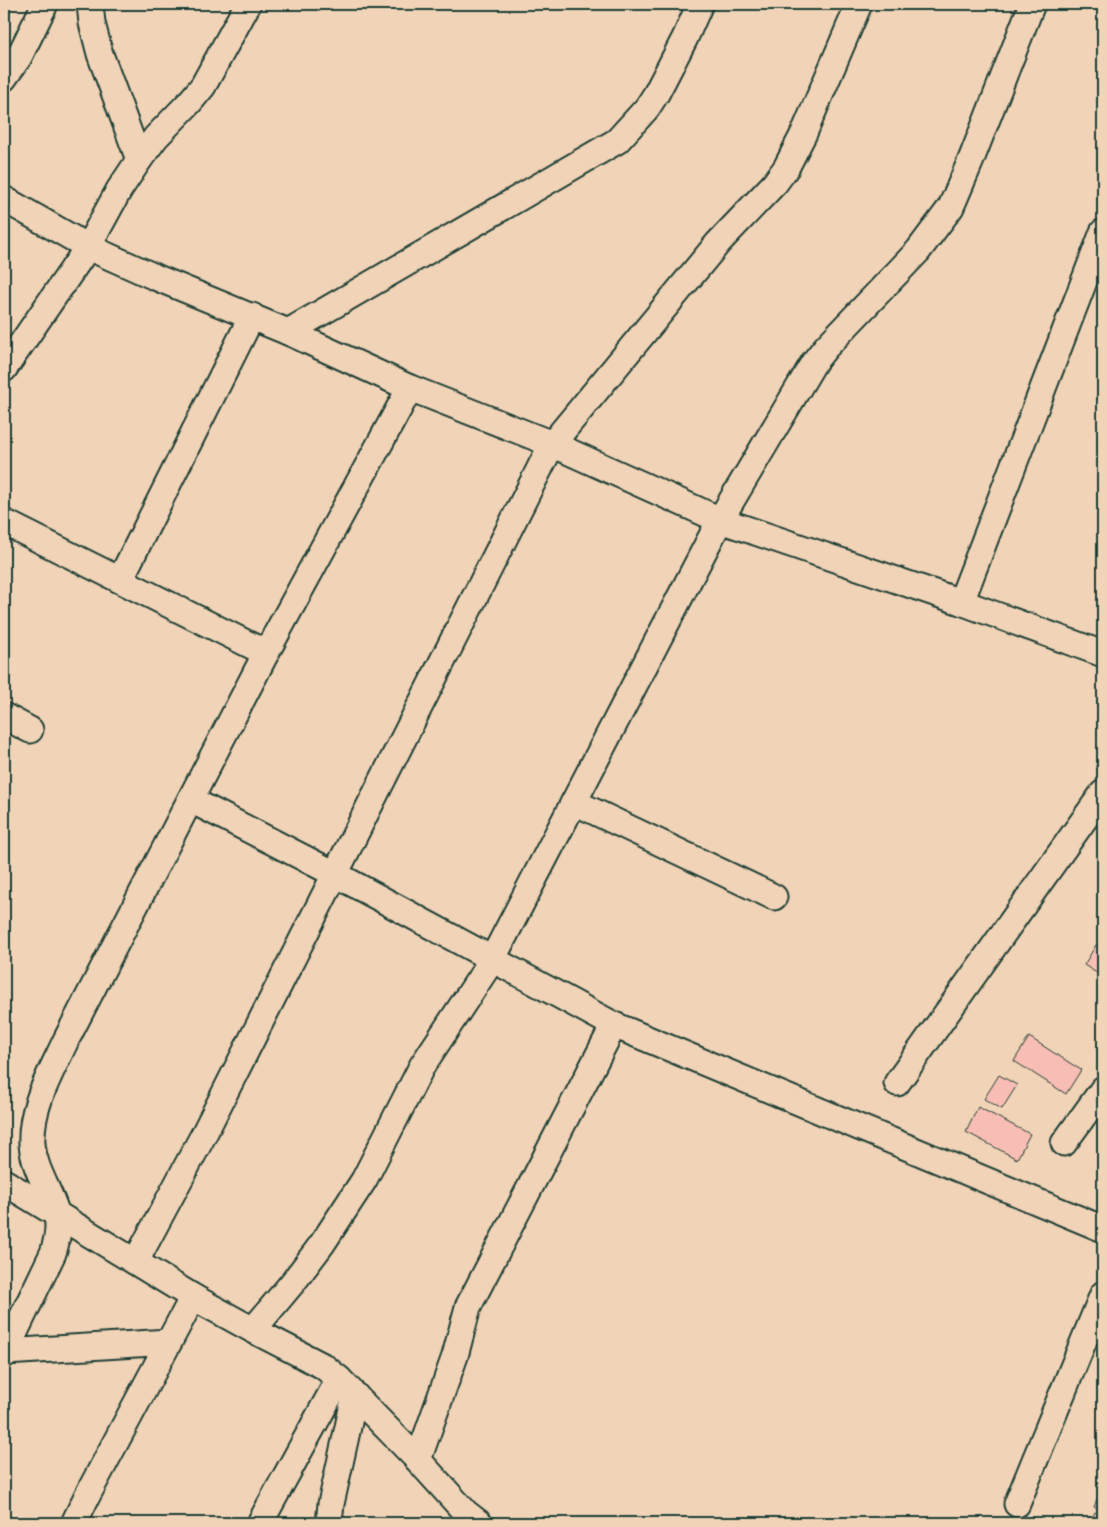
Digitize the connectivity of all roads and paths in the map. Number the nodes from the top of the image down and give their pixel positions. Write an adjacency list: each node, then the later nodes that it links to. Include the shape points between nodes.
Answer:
1 (45, 4): 7 (street)
2 (90, 4): 8 (street, via 100,54)
3 (248, 4): 8 (street, via 203,86)
4 (700, 4): 14 (street, via 648,108 617,141)
5 (859, 4): 17 (street, via 786,168 718,243)
6 (1032, 4): 18 (street, via 951,207 918,251 814,362)
7 (4, 78)
8 (139, 160): 11 (street, via 118,190)
9 (4, 199): 11 (street)
10 (1103, 232): 12 (street)
11 (88, 247): 13 (street); 15 (street)
12 (1094, 283): 21 (street)
13 (252, 316): 14 (street); 20 (street)
14 (288, 332): 16 (street)
15 (4, 369)
16 (410, 388): 17 (street); 22 (street)
17 (552, 444): 18 (street); 29 (street)
18 (720, 520): 21 (street); 28 (street)
19 (4, 522): 20 (street)
20 (120, 580): 22 (street)
21 (961, 602): 23 (street)
22 (266, 653): 27 (street)
23 (1103, 654)
24 (4, 716): 25 (street)
25 (30, 730)
26 (1103, 793): 33 (street)
27 (191, 800): 29 (street); 37 (street, via 39,1098 32,1144 36,1164)
28 (574, 802): 30 (street); 31 (street)
29 (335, 874): 31 (street); 39 (street)
30 (774, 897)
31 (492, 960): 32 (street); 42 (street, via 422,1066 364,1180 322,1244)
32 (614, 1025): 38 (street); 46 (street, via 468,1307 455,1356)
33 (897, 1083)
34 (1103, 1089): 35 (street)
35 (1064, 1143)
36 (4, 1182): 37 (street)
37 (57, 1214): 39 (street); 44 (street, via 57,1240 53,1253)
38 (1103, 1229)
39 (136, 1262): 41 (street)
40 (1103, 1294): 47 (street)
41 (193, 1297): 42 (street); 43 (street)
42 (253, 1330): 45 (street, via 322,1366)
43 (169, 1342): 44 (street); 48 (street)
44 (5, 1354)
45 (347, 1387): 46 (street); 49 (street); 50 (street)
46 (418, 1460): 51 (street)
47 (1017, 1504)
48 (74, 1523)
49 (260, 1523)
50 (329, 1523)
51 (479, 1523)

